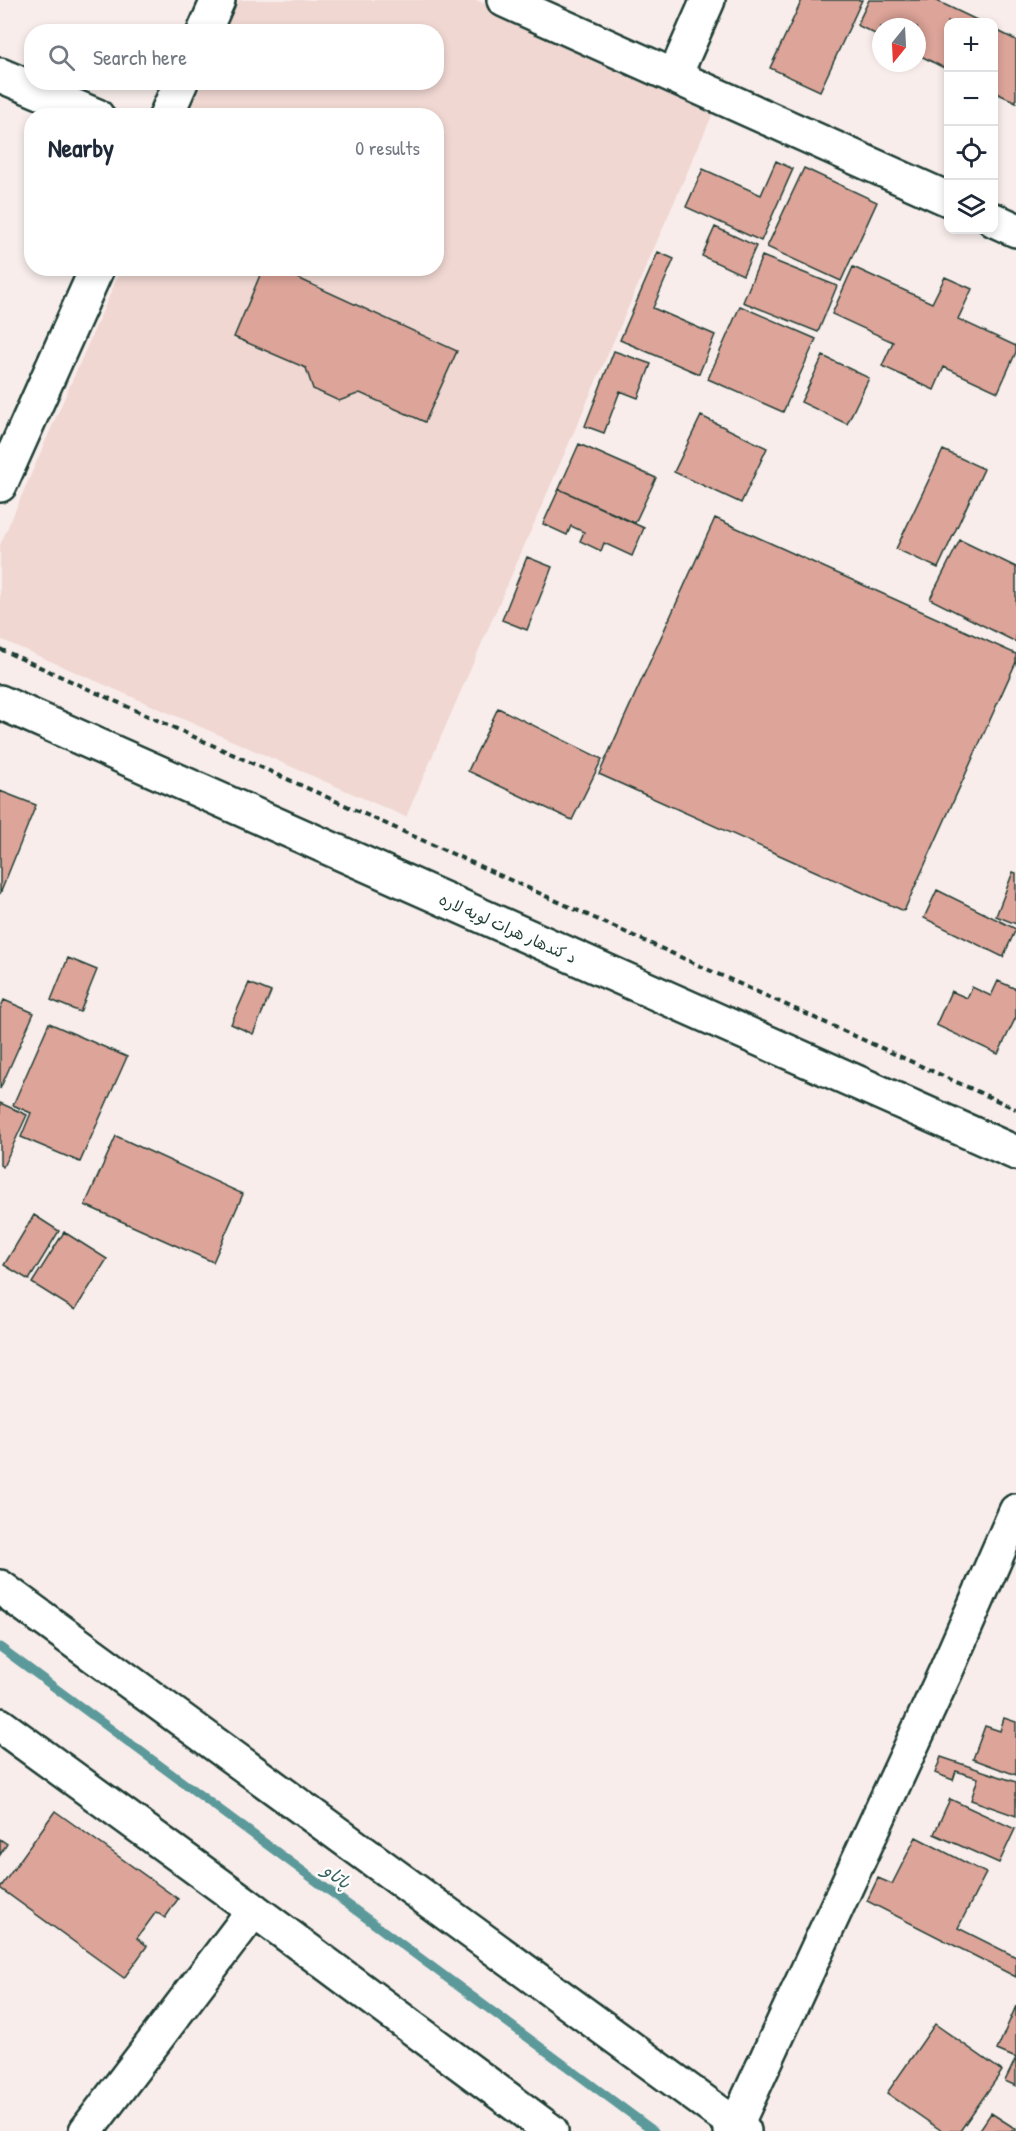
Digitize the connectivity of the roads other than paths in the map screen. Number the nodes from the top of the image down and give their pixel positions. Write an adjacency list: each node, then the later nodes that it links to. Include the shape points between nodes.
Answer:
1 (218, 0): 4 (street)
2 (504, 0): 6 (street)
3 (708, 0): 6 (street)
4 (208, 24)
5 (0, 75): 7 (street)
6 (675, 75): 12 (street)
7 (24, 85)
8 (36, 90): 10 (street)
9 (177, 90): 11 (street)
10 (79, 108)
11 (170, 108)
12 (944, 198)
13 (998, 222): 14 (street)
14 (1016, 230)
15 (94, 276): 16 (street)
16 (0, 485)
17 (0, 702): 18 (street, د کندهار هرات لویه لاره)
18 (1016, 1153)
19 (1016, 1511): 23 (street)
20 (0, 1587): 23 (street)
21 (0, 1725): 22 (street)
22 (254, 1910): 24 (street); 25 (street)
23 (737, 2129)
24 (86, 2131)
25 (551, 2131)

